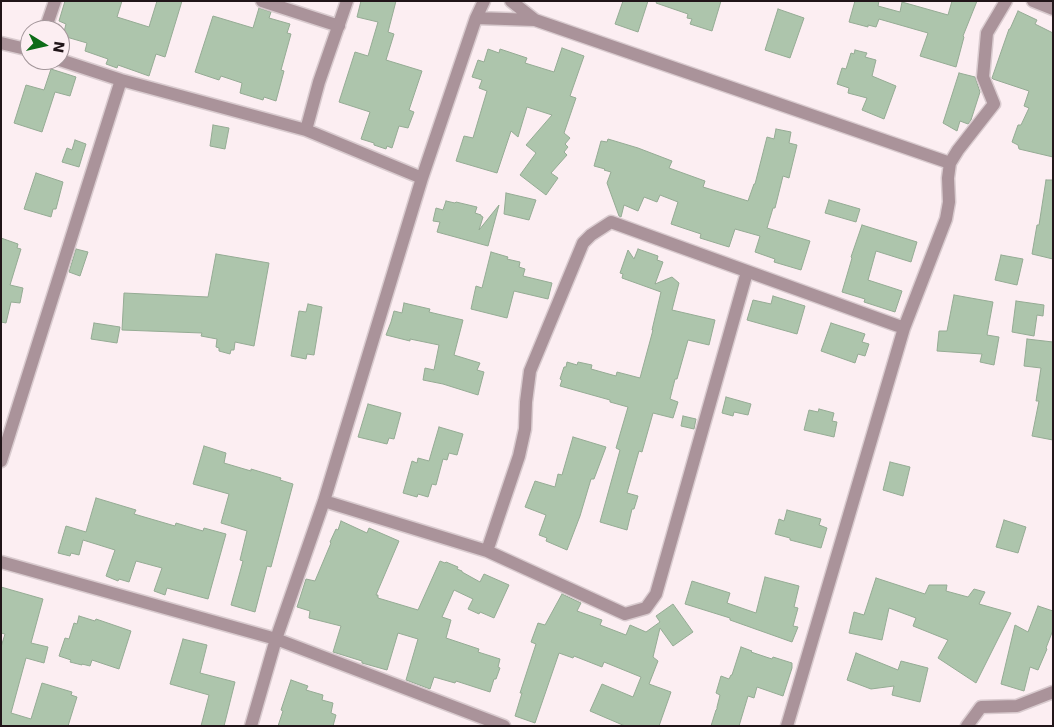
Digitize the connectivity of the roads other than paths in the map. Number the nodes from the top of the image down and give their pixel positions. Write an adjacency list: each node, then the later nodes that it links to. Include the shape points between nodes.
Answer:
1 (55, 1): 10 (street)
2 (262, 1): 12 (street)
3 (347, 1): 12 (street)
4 (484, 1): 9 (street)
5 (511, 1): 11 (street)
6 (1006, 1): 18 (street, via 987,33 983,77 994,104)
7 (1033, 1): 8 (street)
8 (1053, 9)
9 (476, 18): 11 (street); 19 (street)
10 (49, 20)
11 (535, 20): 18 (street)
12 (339, 26): 17 (street)
13 (1, 43): 14 (street)
14 (20, 48)
15 (70, 63): 16 (street)
16 (121, 80): 17 (street); 22 (street)
17 (306, 130): 19 (street)
18 (950, 163): 21 (street, via 946,219)
19 (422, 178): 23 (street)
20 (747, 272): 21 (street); 24 (street, via 610,222 591,234 583,243 530,371 519,456); 24 (street, via 656,594 646,608 625,614)
21 (904, 328): 30 (street)
22 (1, 461)
23 (324, 501): 24 (street); 26 (street)
24 (487, 551)
25 (1, 562): 26 (street)
26 (276, 639): 28 (street); 29 (street)
27 (1053, 692): 31 (street, via 1017,706 981,707)
28 (251, 726)
29 (504, 726)
30 (787, 726)
31 (967, 726)

